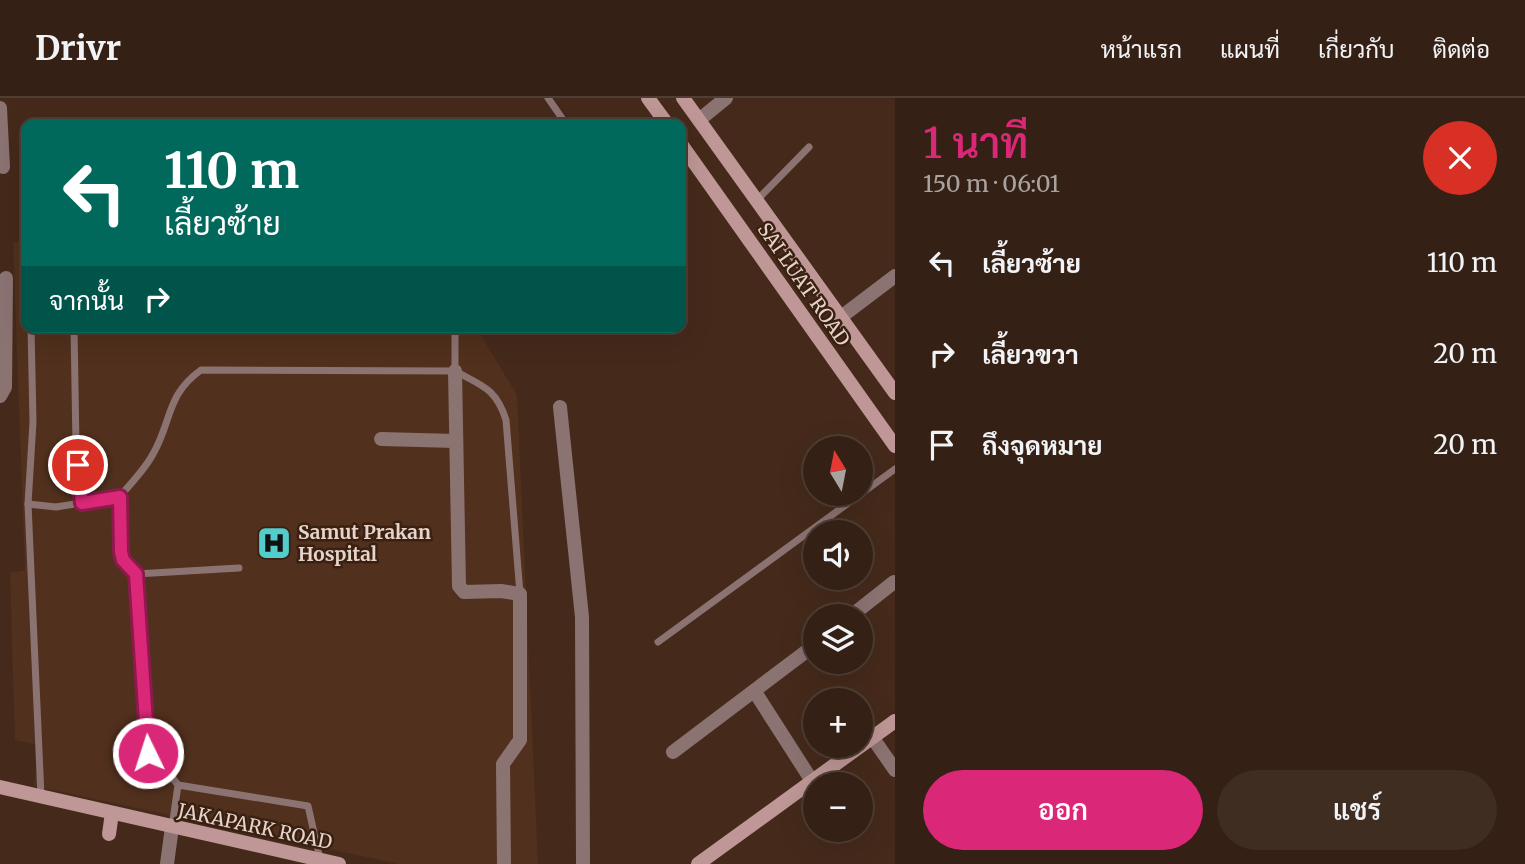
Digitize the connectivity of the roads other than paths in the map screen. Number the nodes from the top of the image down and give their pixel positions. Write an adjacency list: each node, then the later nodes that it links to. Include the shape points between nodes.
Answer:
1 (548, 98): 6 (lane)
2 (648, 98): 7 (main road)
3 (683, 98): 8 (main road, SAI LUAT ROAD)
4 (726, 98): 8 (street)
5 (0, 108): 11 (street)
6 (563, 119)
7 (663, 119)
8 (699, 120): 12 (main road, SAI LUAT ROAD)
9 (809, 147): 12 (lane)
10 (686, 151): 25 (main road, SAI LUAT ROAD)
11 (3, 167)
12 (757, 201): 15 (main road, SAI LUAT ROAD)
13 (895, 276): 15 (street)
14 (6, 278): 21 (street, via 5,387)
15 (841, 317): 20 (main road, SAI LUAT ROAD)
16 (31, 333): 28 (lane, via 33,422)
17 (74, 333): 29 (lane)
18 (454, 333): 19 (lane)
19 (455, 370): 24 (street); 27 (lane, via 201,370 176,395 154,454); 33 (lane, via 490,390 506,420)
20 (895, 393)
21 (0, 396)
22 (560, 407): 56 (street, via 582,617)
23 (381, 439): 24 (street)
24 (456, 440): 33 (street, via 459,586 464,592)
25 (895, 446)
26 (895, 469): 35 (lane)
27 (120, 497): 29 (lane); 31 (lane, via 121,552)
28 (28, 503): 29 (lane, via 56,507); 49 (lane)
29 (82, 503)
30 (239, 568): 31 (lane)
31 (136, 574): 46 (lane, via 148,753 151,766 168,772)
32 (894, 582): 34 (street)
33 (520, 594): 55 (street, via 520,740 503,764)
34 (866, 604)
35 (658, 642)
36 (803, 654): 37 (street)
37 (755, 692): 41 (street); 44 (street)
38 (895, 721): 39 (main road)
39 (873, 736)
40 (873, 738): 43 (street)
41 (673, 752)
42 (843, 758): 45 (main road)
43 (895, 770)
44 (806, 772)
45 (824, 772)
46 (178, 785): 51 (lane); 53 (lane, via 308,806)
47 (0, 787): 49 (main road, JAKAPARK ROAD)
48 (803, 788): 57 (main road)
49 (41, 797): 50 (main road, JAKAPARK ROAD)
50 (112, 813): 51 (main road, JAKAPARK ROAD); 52 (main road)
51 (172, 827): 53 (main road, JAKAPARK ROAD); 54 (street)
52 (109, 834)
53 (330, 862)
54 (167, 864)
55 (504, 864)
56 (583, 864)
57 (699, 864)

